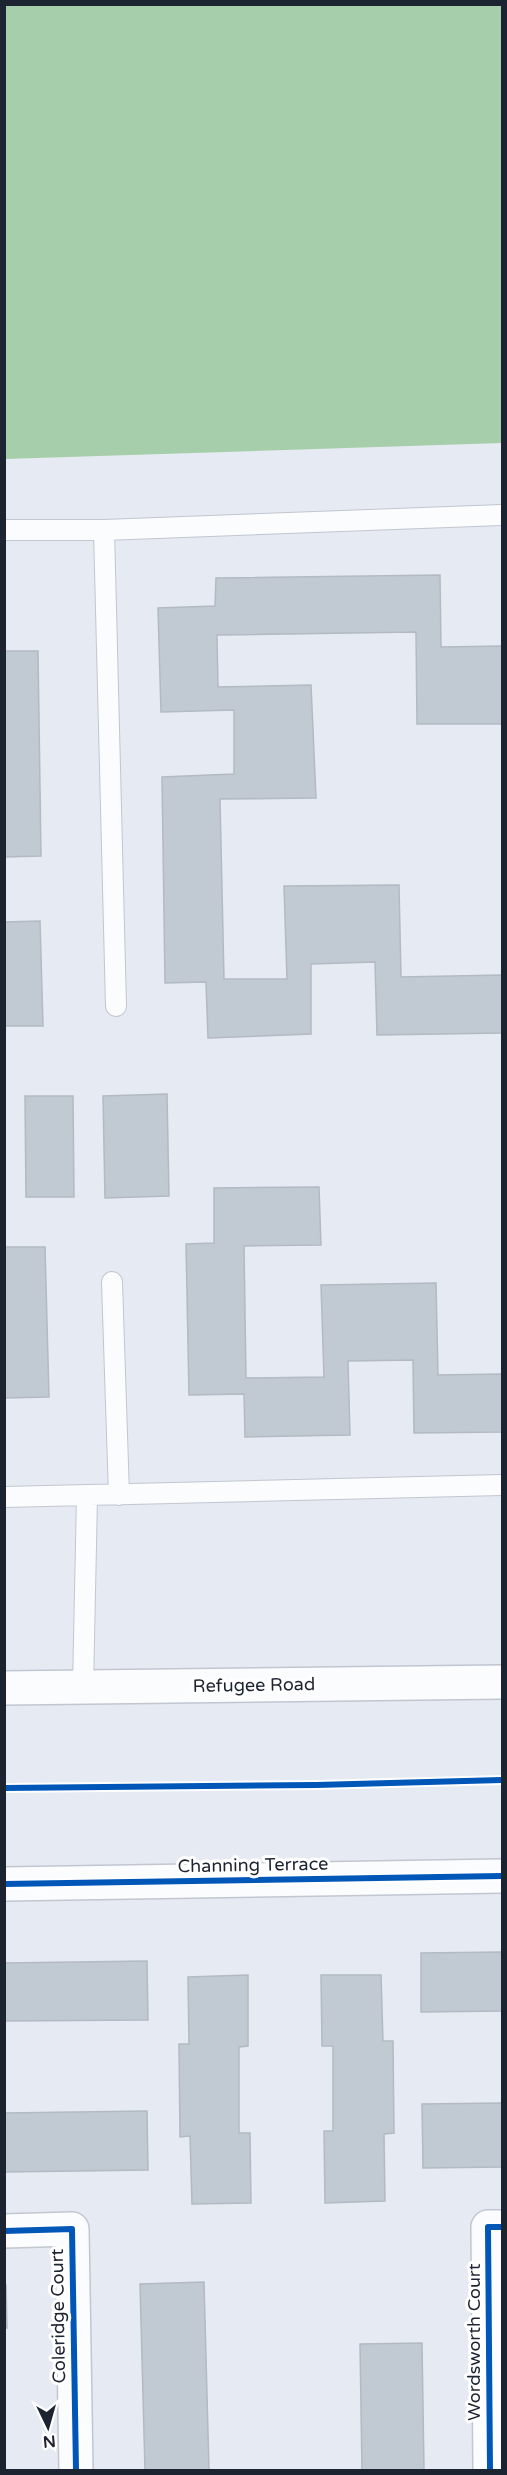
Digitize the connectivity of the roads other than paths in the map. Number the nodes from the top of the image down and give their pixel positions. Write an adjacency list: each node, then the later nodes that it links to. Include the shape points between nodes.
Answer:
1 (502, 515): 3 (lane)
2 (4, 530): 3 (lane)
3 (104, 530): 4 (lane)
4 (116, 1006)
5 (112, 1282): 7 (lane)
6 (502, 1485): 7 (lane)
7 (119, 1495): 9 (lane)
8 (4, 1497): 9 (lane)
9 (87, 1497): 11 (lane)
10 (502, 1682): 11 (street, Refugee Road)
11 (83, 1688): 12 (street, Refugee Road)
12 (4, 1689)
13 (502, 1876): 14 (street, Channing Terrace)
14 (4, 1884)
15 (502, 2227): 18 (street, Wordsworth Court, via 488,2227)
16 (4, 2231): 17 (street, Coleridge Court, via 72,2229)
17 (76, 2470)
18 (490, 2470)

